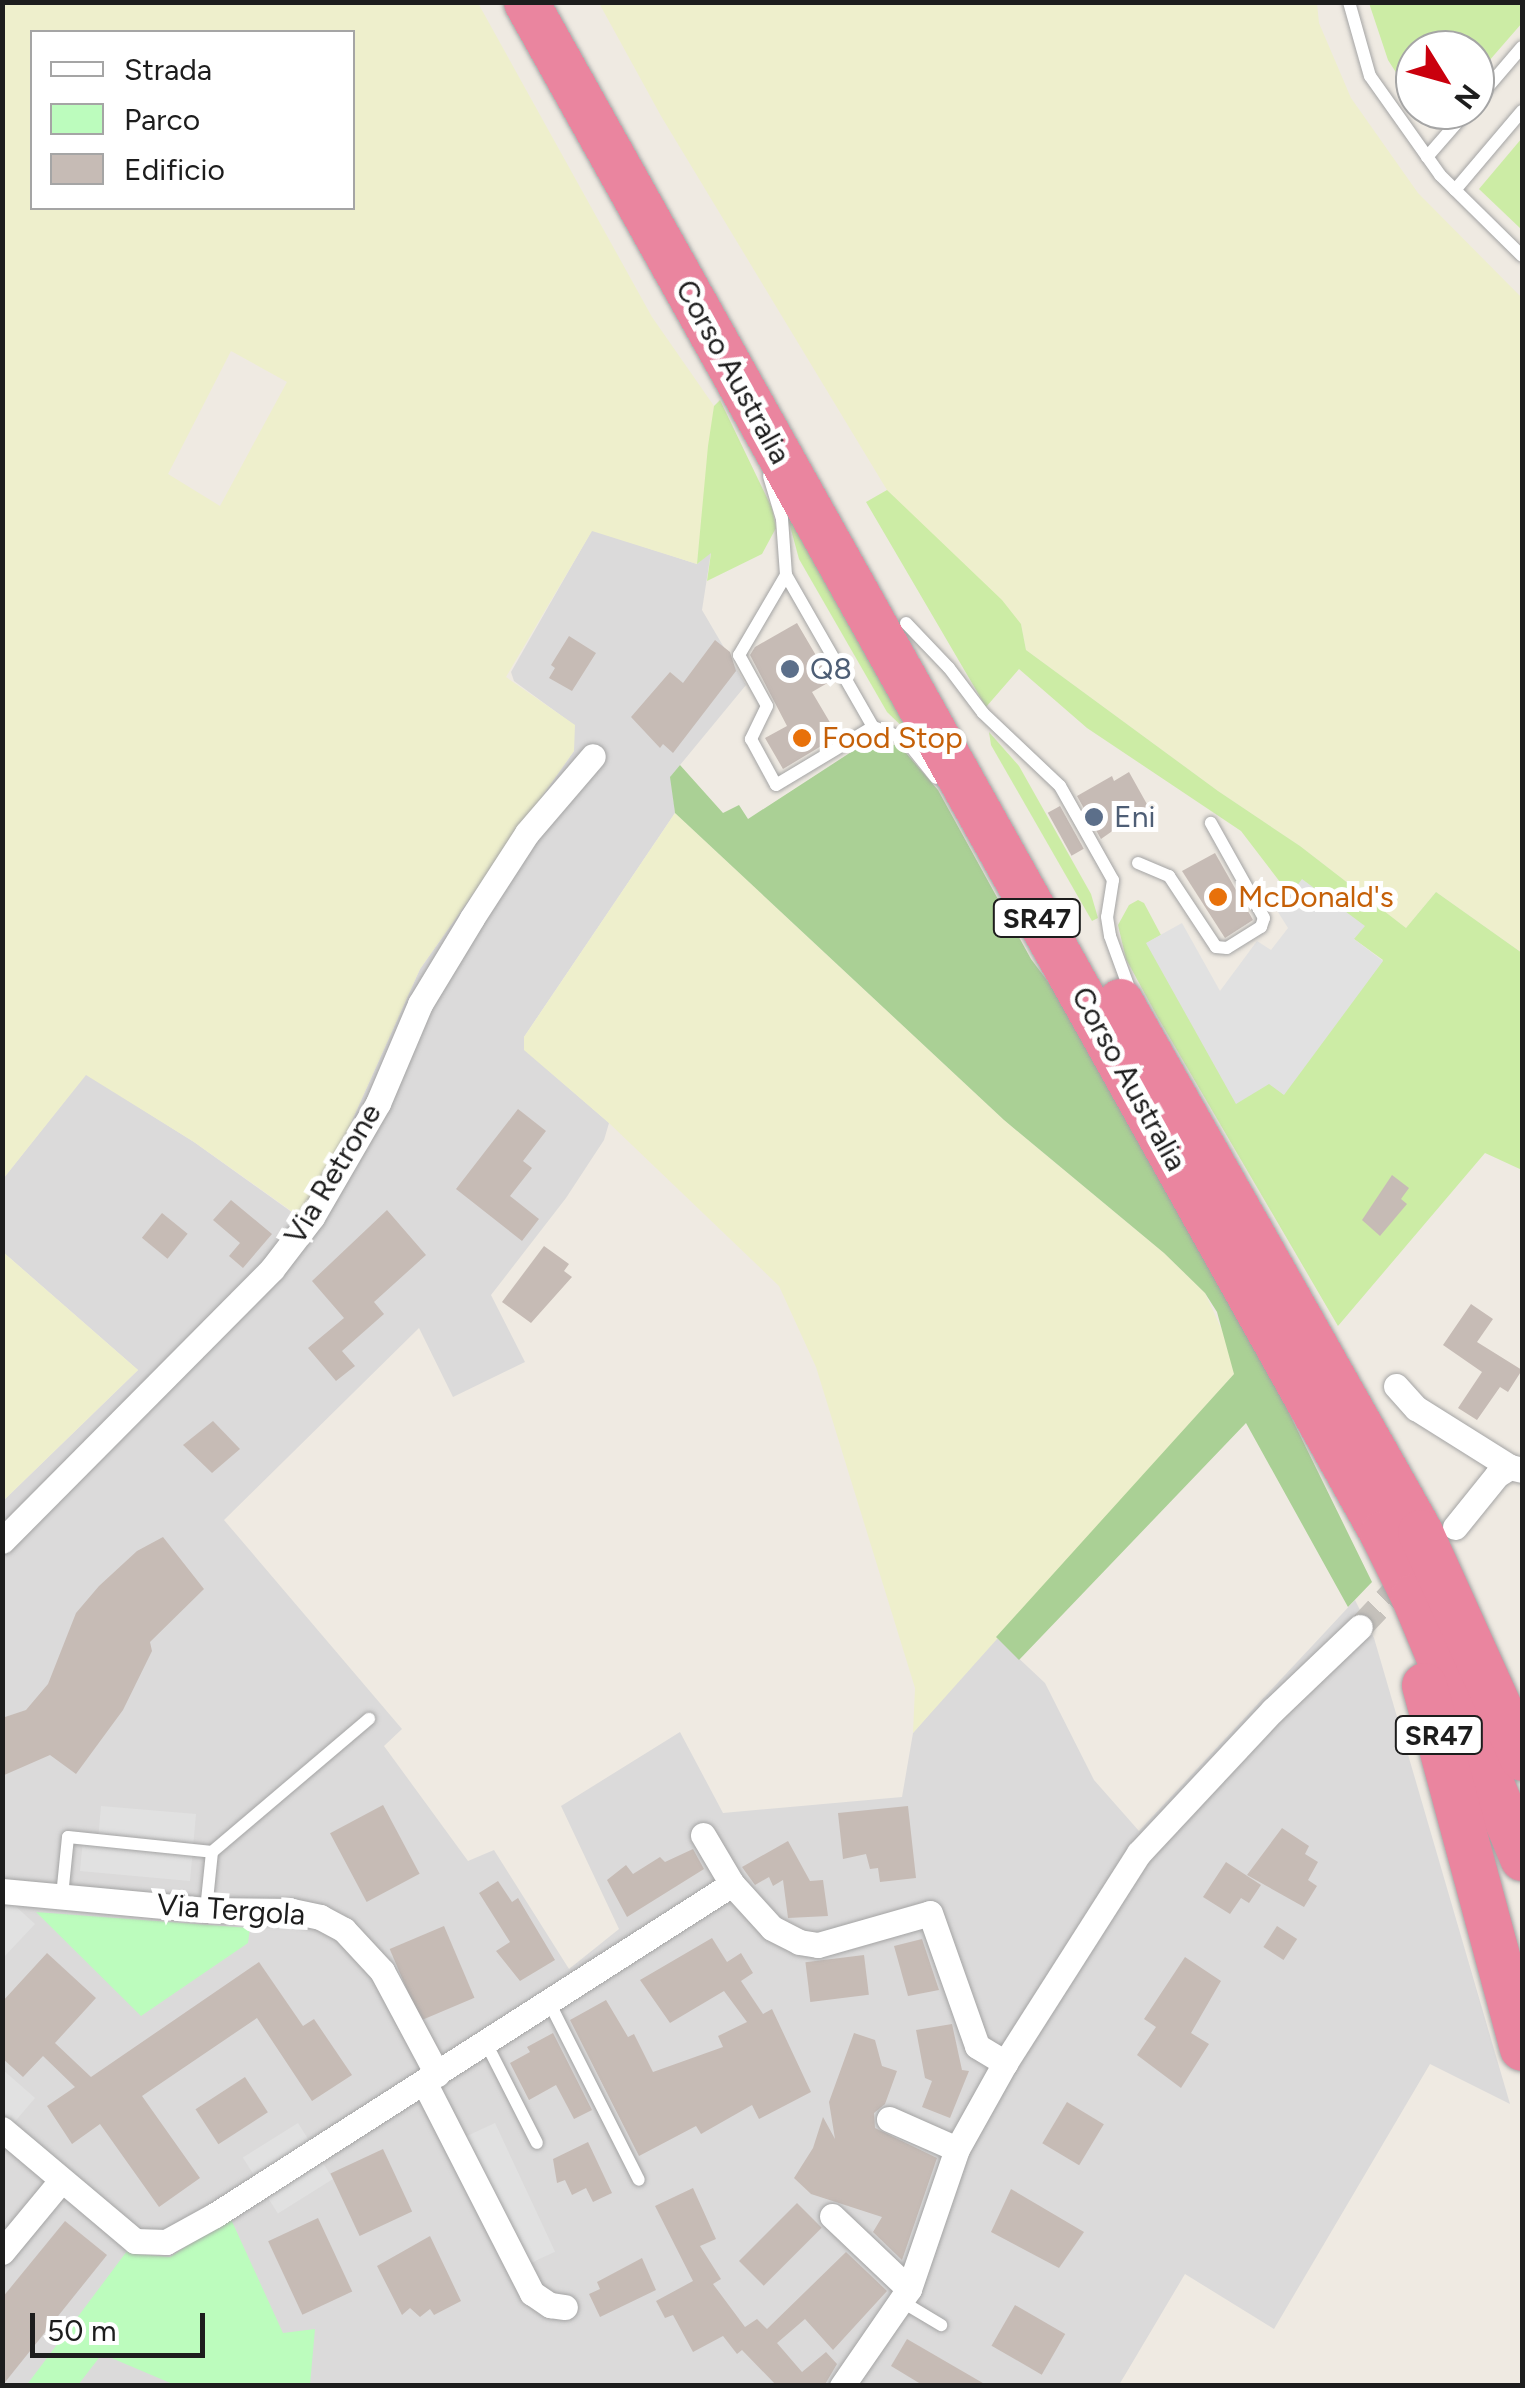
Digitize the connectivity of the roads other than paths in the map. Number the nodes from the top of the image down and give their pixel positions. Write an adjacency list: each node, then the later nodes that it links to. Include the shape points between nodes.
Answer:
1 (526, 2): 11 (highway, Corso Australia / SR47)
2 (561, 2): 21 (highway, Corso Australia / SR47, via 1154,1060)
3 (1349, 2): 8 (lane, via 1370,76)
4 (1522, 47): 5 (lane)
5 (1495, 79)
6 (1522, 111): 9 (lane)
7 (1450, 130): 8 (lane)
8 (1427, 156): 9 (lane)
9 (1454, 190): 10 (lane)
10 (1522, 256)
11 (752, 406): 12 (lane, via 782,518); 16 (highway, Corso Australia / SR47)
12 (786, 575): 13 (lane); 13 (lane, via 739,654 767,706 750,739 776,785)
13 (873, 727): 16 (lane, via 904,738)
14 (593, 756): 22 (street, Via Retrone, via 527,832 472,918 420,1004 378,1103 312,1217 272,1269)
15 (1211, 823): 17 (lane, via 1264,918 1228,948 1216,947 1170,876)
16 (985, 826): 19 (highway, Corso Australia / SR47)
17 (1138, 863)
18 (1396, 1386): 20 (street, via 1416,1408)
19 (1326, 1431): 29 (highway, Corso Australia / SR47, via 1414,1596); 36 (highway, SR47, via 1416,1659)
20 (1516, 1468): 21 (street, via 1497,1475)
21 (1437, 1530): 24 (highway, SR47); 26 (highway, Corso Australia / SR47)
22 (2, 1541)
23 (1360, 1627): 37 (street, via 1140,1853)
24 (1522, 1691)
25 (369, 1719): 28 (lane)
26 (1522, 1758)
27 (703, 1836): 30 (street)
28 (212, 1852): 32 (lane, via 68,1837); 33 (lane)
29 (1522, 1858)
30 (732, 1884): 34 (street); 37 (street, via 772,1928 818,1945 930,1912 978,2046)
31 (2, 1891): 32 (street, Via Tergola)
32 (62, 1896): 33 (street, Via Tergola)
33 (206, 1910): 38 (street, Via Tergola, via 292,1911 344,1930 382,1971)
34 (549, 2002): 35 (street); 43 (lane)
35 (486, 2042): 38 (street); 41 (lane)
36 (1522, 2048)
37 (1005, 2063): 42 (street)
38 (431, 2078): 44 (street, via 166,2242 135,2240); 48 (street, Via Tergola, via 532,2293)
39 (889, 2119): 42 (street)
40 (2, 2129): 44 (street)
41 (537, 2143)
42 (957, 2149): 47 (street)
43 (638, 2180)
44 (60, 2182): 46 (street)
45 (832, 2216): 47 (street)
46 (2, 2252)
47 (905, 2295): 49 (lane); 50 (street)
48 (565, 2306)
49 (942, 2325)
50 (842, 2386)

